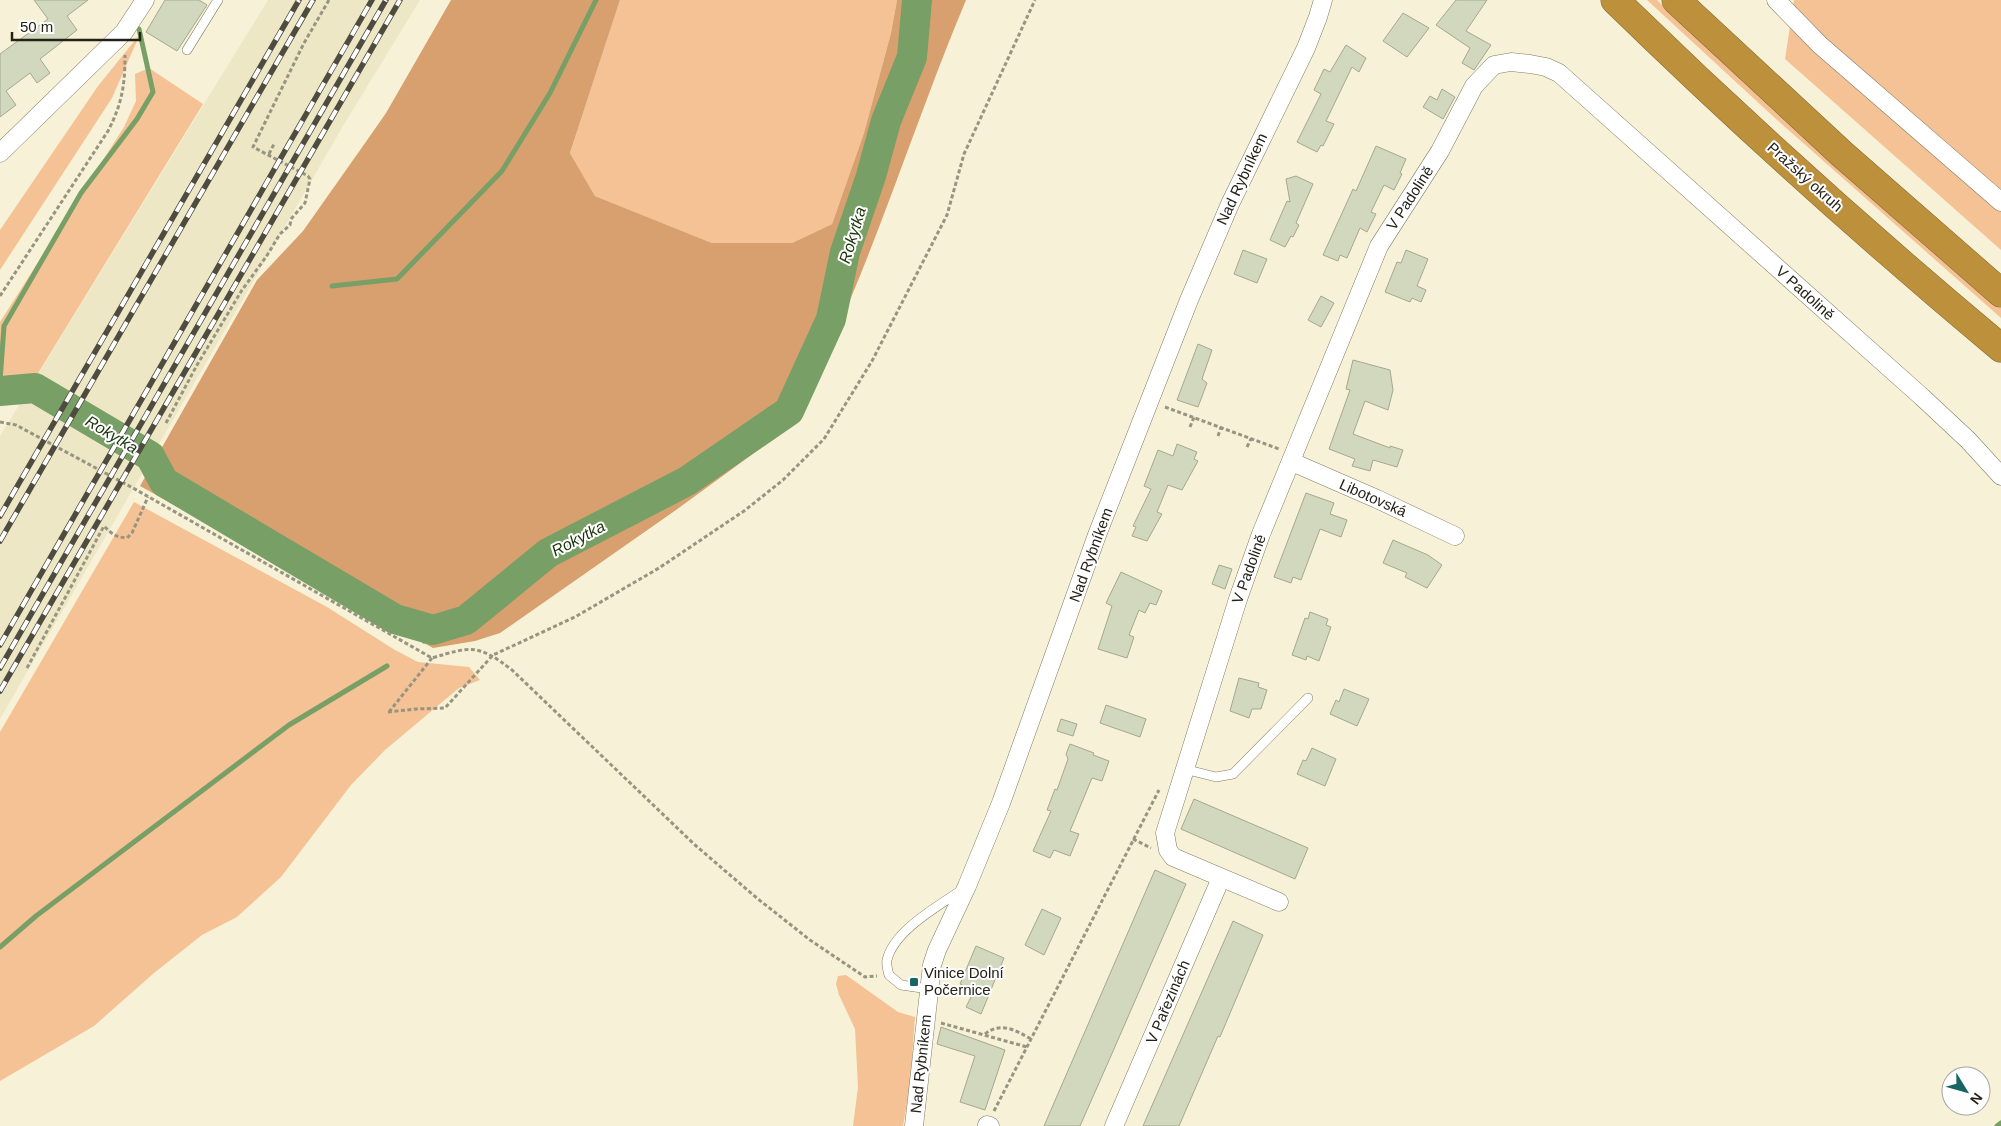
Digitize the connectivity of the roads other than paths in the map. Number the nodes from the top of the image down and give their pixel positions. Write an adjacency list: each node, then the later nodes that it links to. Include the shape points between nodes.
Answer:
1 (145, 0): 8 (street, via 124,32)
2 (218, 0): 7 (lane)
3 (1323, 0): 18 (street, Nad Rybníkem, via 1306,48 1203,265 1097,535 1001,803)
4 (1615, 0): 11 (highway, Pražský okruh, via 1778,153)
5 (1676, 0): 10 (highway, via 1842,154)
6 (1776, 0): 9 (street, via 1820,45)
7 (187, 50)
8 (0, 153)
9 (2001, 202)
10 (2001, 293)
11 (2001, 348)
12 (1292, 462): 13 (street, V Padolině, via 1379,246 1440,151 1474,86 1494,65 1511,62 1546,67 1559,73 1915,391); 14 (street, Libotovská); 16 (street, V Padolině, via 1238,599)
13 (2001, 476)
14 (1455, 536)
15 (1308, 698): 16 (lane, via 1233,774 1216,777)
16 (1184, 768): 17 (street, V Padolině, via 1164,833 1168,850 1173,857)
17 (1221, 878): 19 (street, V Padolině); 22 (street, V Pařezinách)
18 (967, 886): 20 (street, Nad Rybníkem, via 932,965); 20 (lane, via 914,924 896,942 887,961 889,975 901,985)
19 (1279, 902)
20 (930, 989): 21 (street, Nad Rybníkem)
21 (914, 1126)
22 (1114, 1126)

